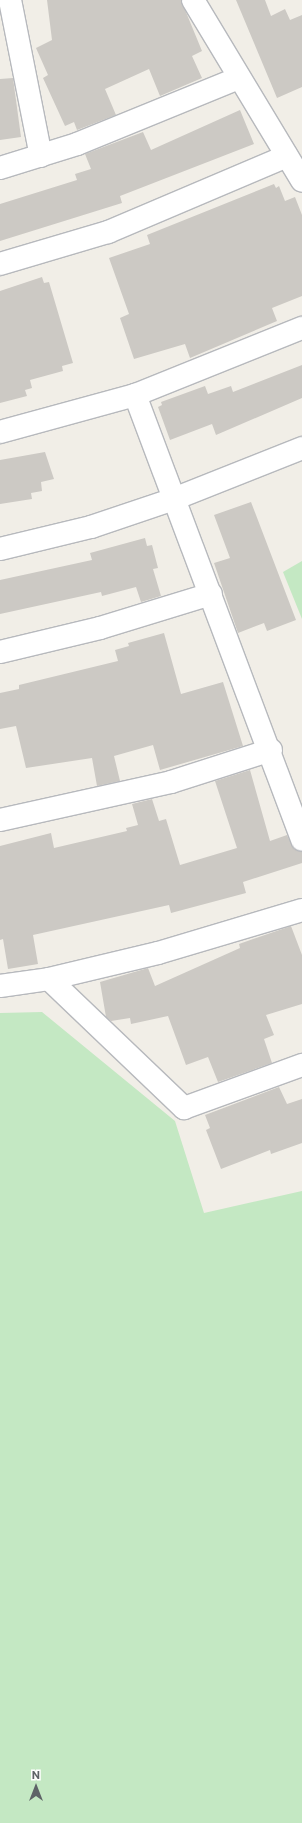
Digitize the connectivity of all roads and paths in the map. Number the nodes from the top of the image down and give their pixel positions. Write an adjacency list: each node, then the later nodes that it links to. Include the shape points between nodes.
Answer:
1 (10, 0): 4 (street)
2 (193, 0): 3 (street)
3 (239, 78): 4 (street, via 77,144); 5 (street)
4 (41, 156): 6 (street)
5 (287, 156): 7 (street); 8 (street, via 108,232)
6 (0, 168)
7 (302, 181)
8 (0, 264)
9 (302, 328): 10 (street)
10 (135, 395): 11 (street); 13 (street)
11 (0, 432)
12 (302, 448): 13 (street)
13 (174, 499): 14 (street, via 91,527); 15 (street)
14 (0, 549)
15 (211, 594): 16 (street, via 100,628); 17 (street)
16 (0, 652)
17 (271, 750): 18 (street, via 171,782); 19 (street)
18 (0, 820)
19 (302, 840)
20 (302, 910): 21 (street, via 158,953)
21 (49, 980): 22 (street); 23 (street, via 184,1108)
22 (0, 986)
23 (302, 1065)

